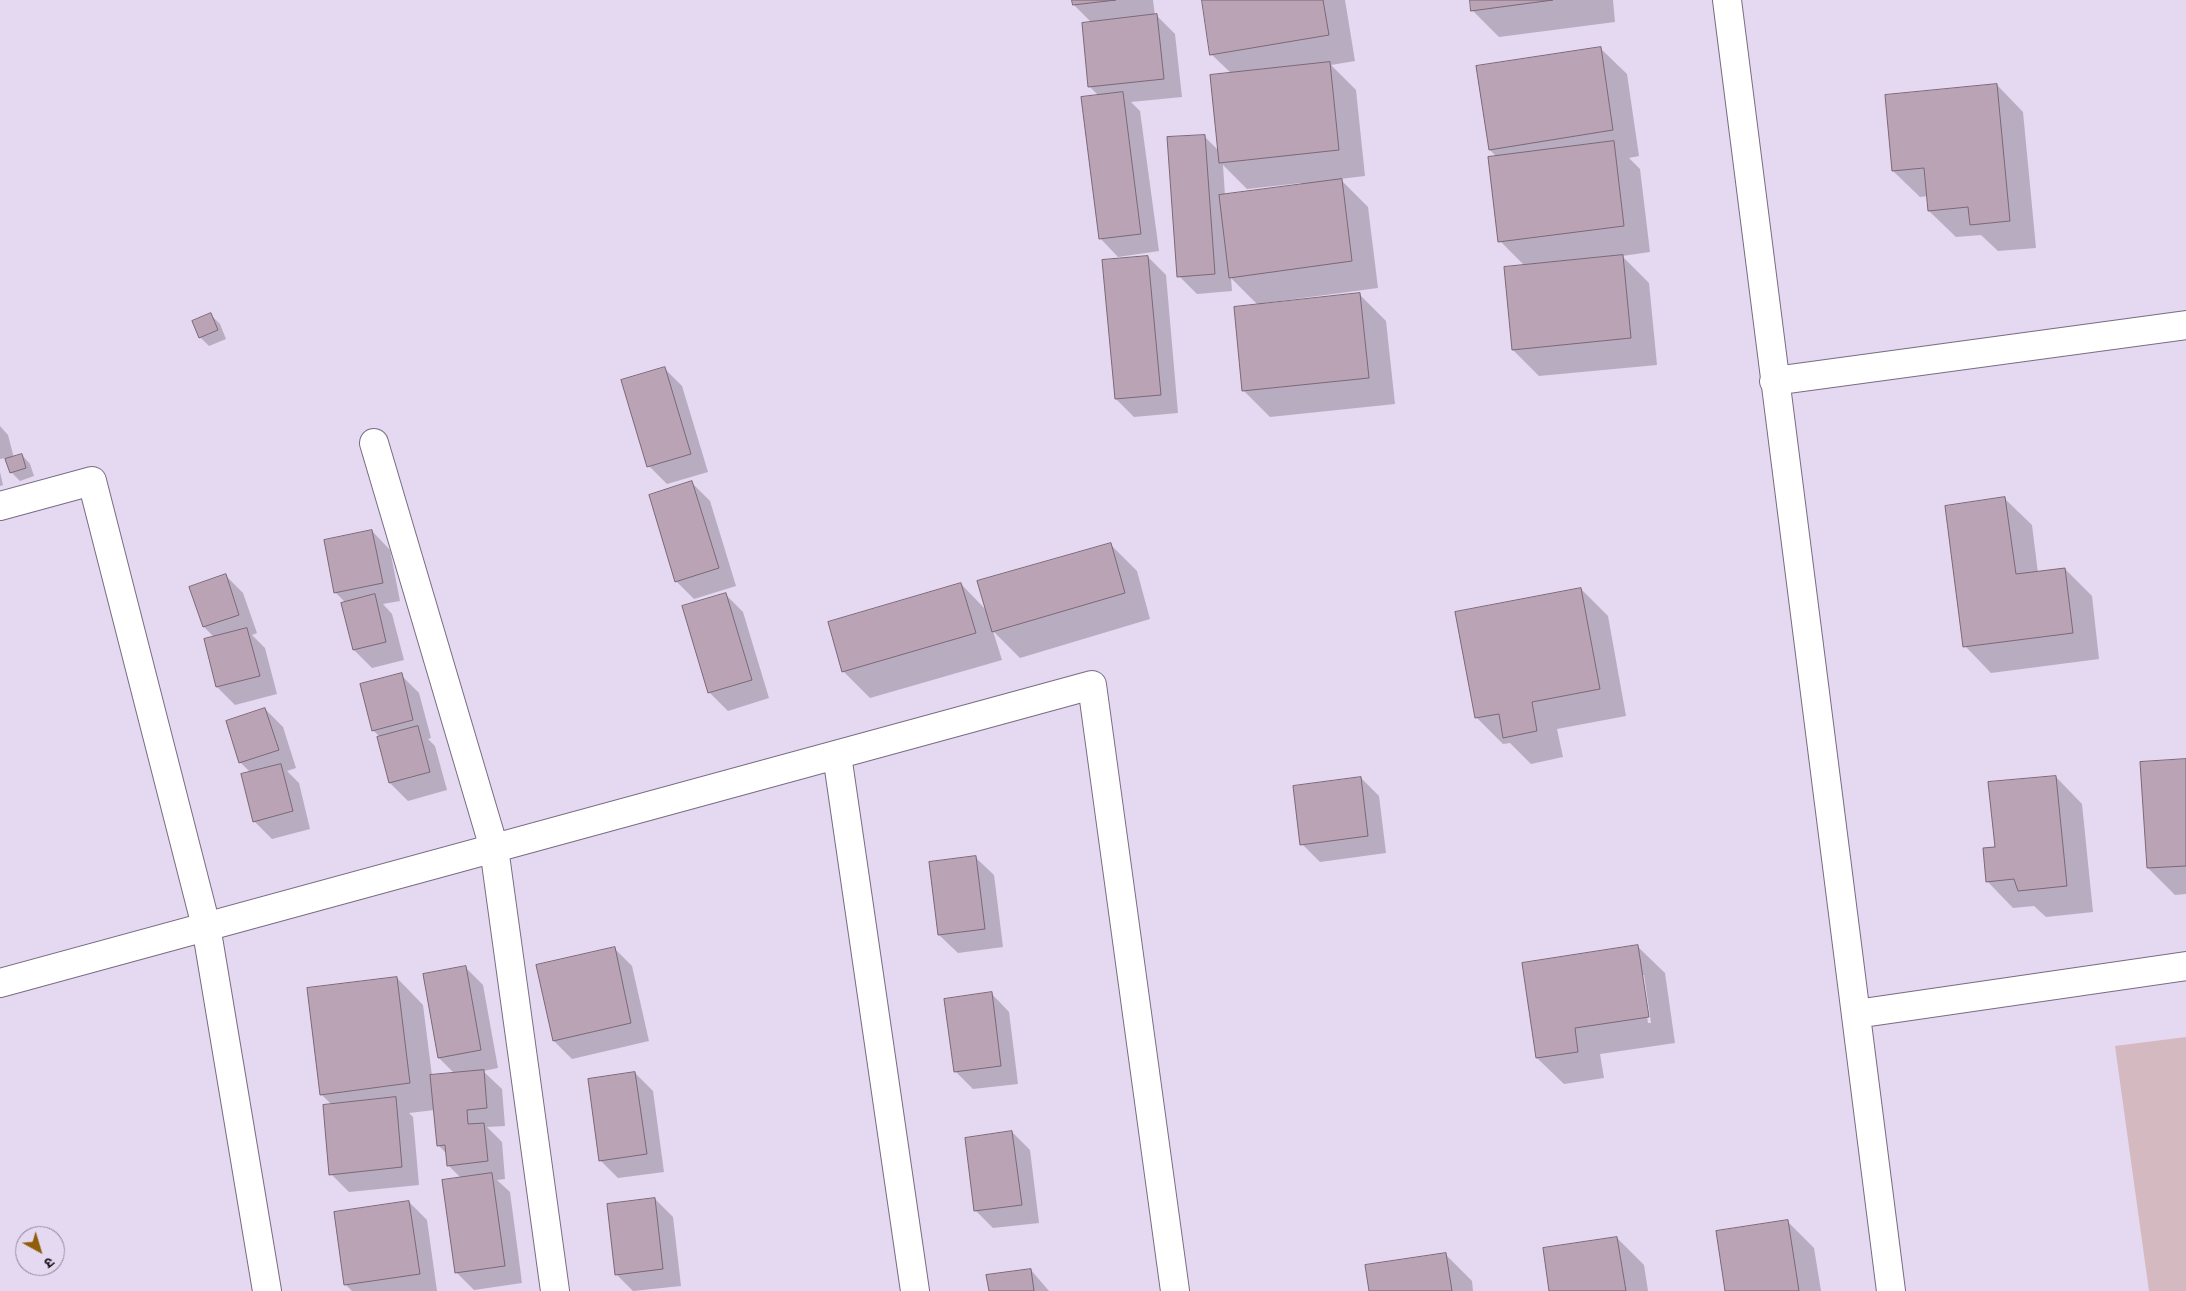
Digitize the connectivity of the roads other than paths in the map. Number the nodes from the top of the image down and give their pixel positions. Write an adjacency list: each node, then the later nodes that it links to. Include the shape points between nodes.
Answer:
1 (1727, 0): 3 (street)
2 (2186, 325): 3 (street)
3 (1774, 381): 11 (street)
4 (374, 443): 7 (street)
5 (0, 506): 8 (street, via 92,481)
6 (837, 755): 7 (street); 14 (street); 15 (street, via 1092,685)
7 (494, 848): 8 (street); 13 (street)
8 (206, 926): 10 (street); 12 (street)
9 (2186, 966): 11 (street)
10 (0, 982)
11 (1856, 1014): 16 (street)
12 (267, 1291)
13 (555, 1291)
14 (915, 1291)
15 (1175, 1291)
16 (1892, 1291)

